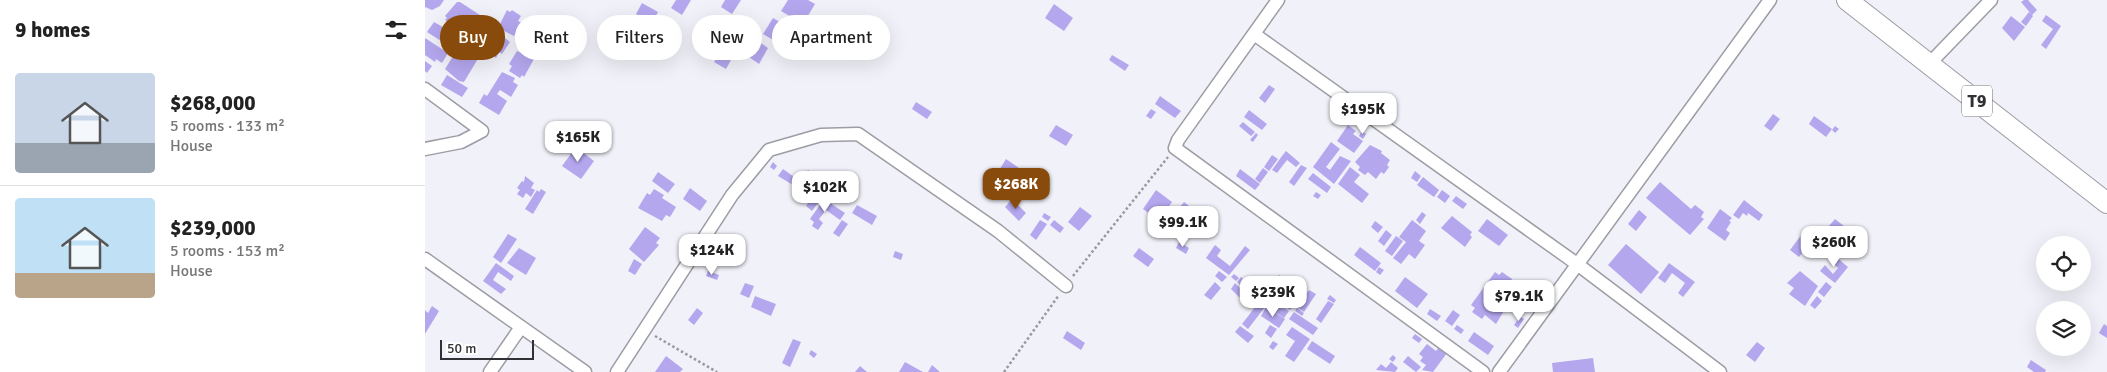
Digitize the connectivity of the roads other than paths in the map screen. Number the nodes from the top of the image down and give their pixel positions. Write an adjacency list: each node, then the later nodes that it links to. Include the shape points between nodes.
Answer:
1 (1279, 0): 5 (street)
2 (1770, 0): 11 (street)
3 (1847, 0): 6 (highway, T9)
4 (1991, 0): 6 (street)
5 (1254, 34): 11 (street); 17 (street, via 1175,148)
6 (1930, 63): 9 (highway, T9)
7 (425, 89): 8 (street, via 482,131 461,142)
8 (425, 149)
9 (2107, 203)
10 (425, 259): 13 (street)
11 (1577, 264): 18 (street); 19 (street)
12 (1066, 286): 16 (street, via 998,231 858,134 821,136 769,150 732,195)
13 (521, 327): 14 (street); 15 (street)
14 (490, 372)
15 (585, 372)
16 (617, 372)
17 (1483, 372)
18 (1499, 372)
19 (1721, 372)

